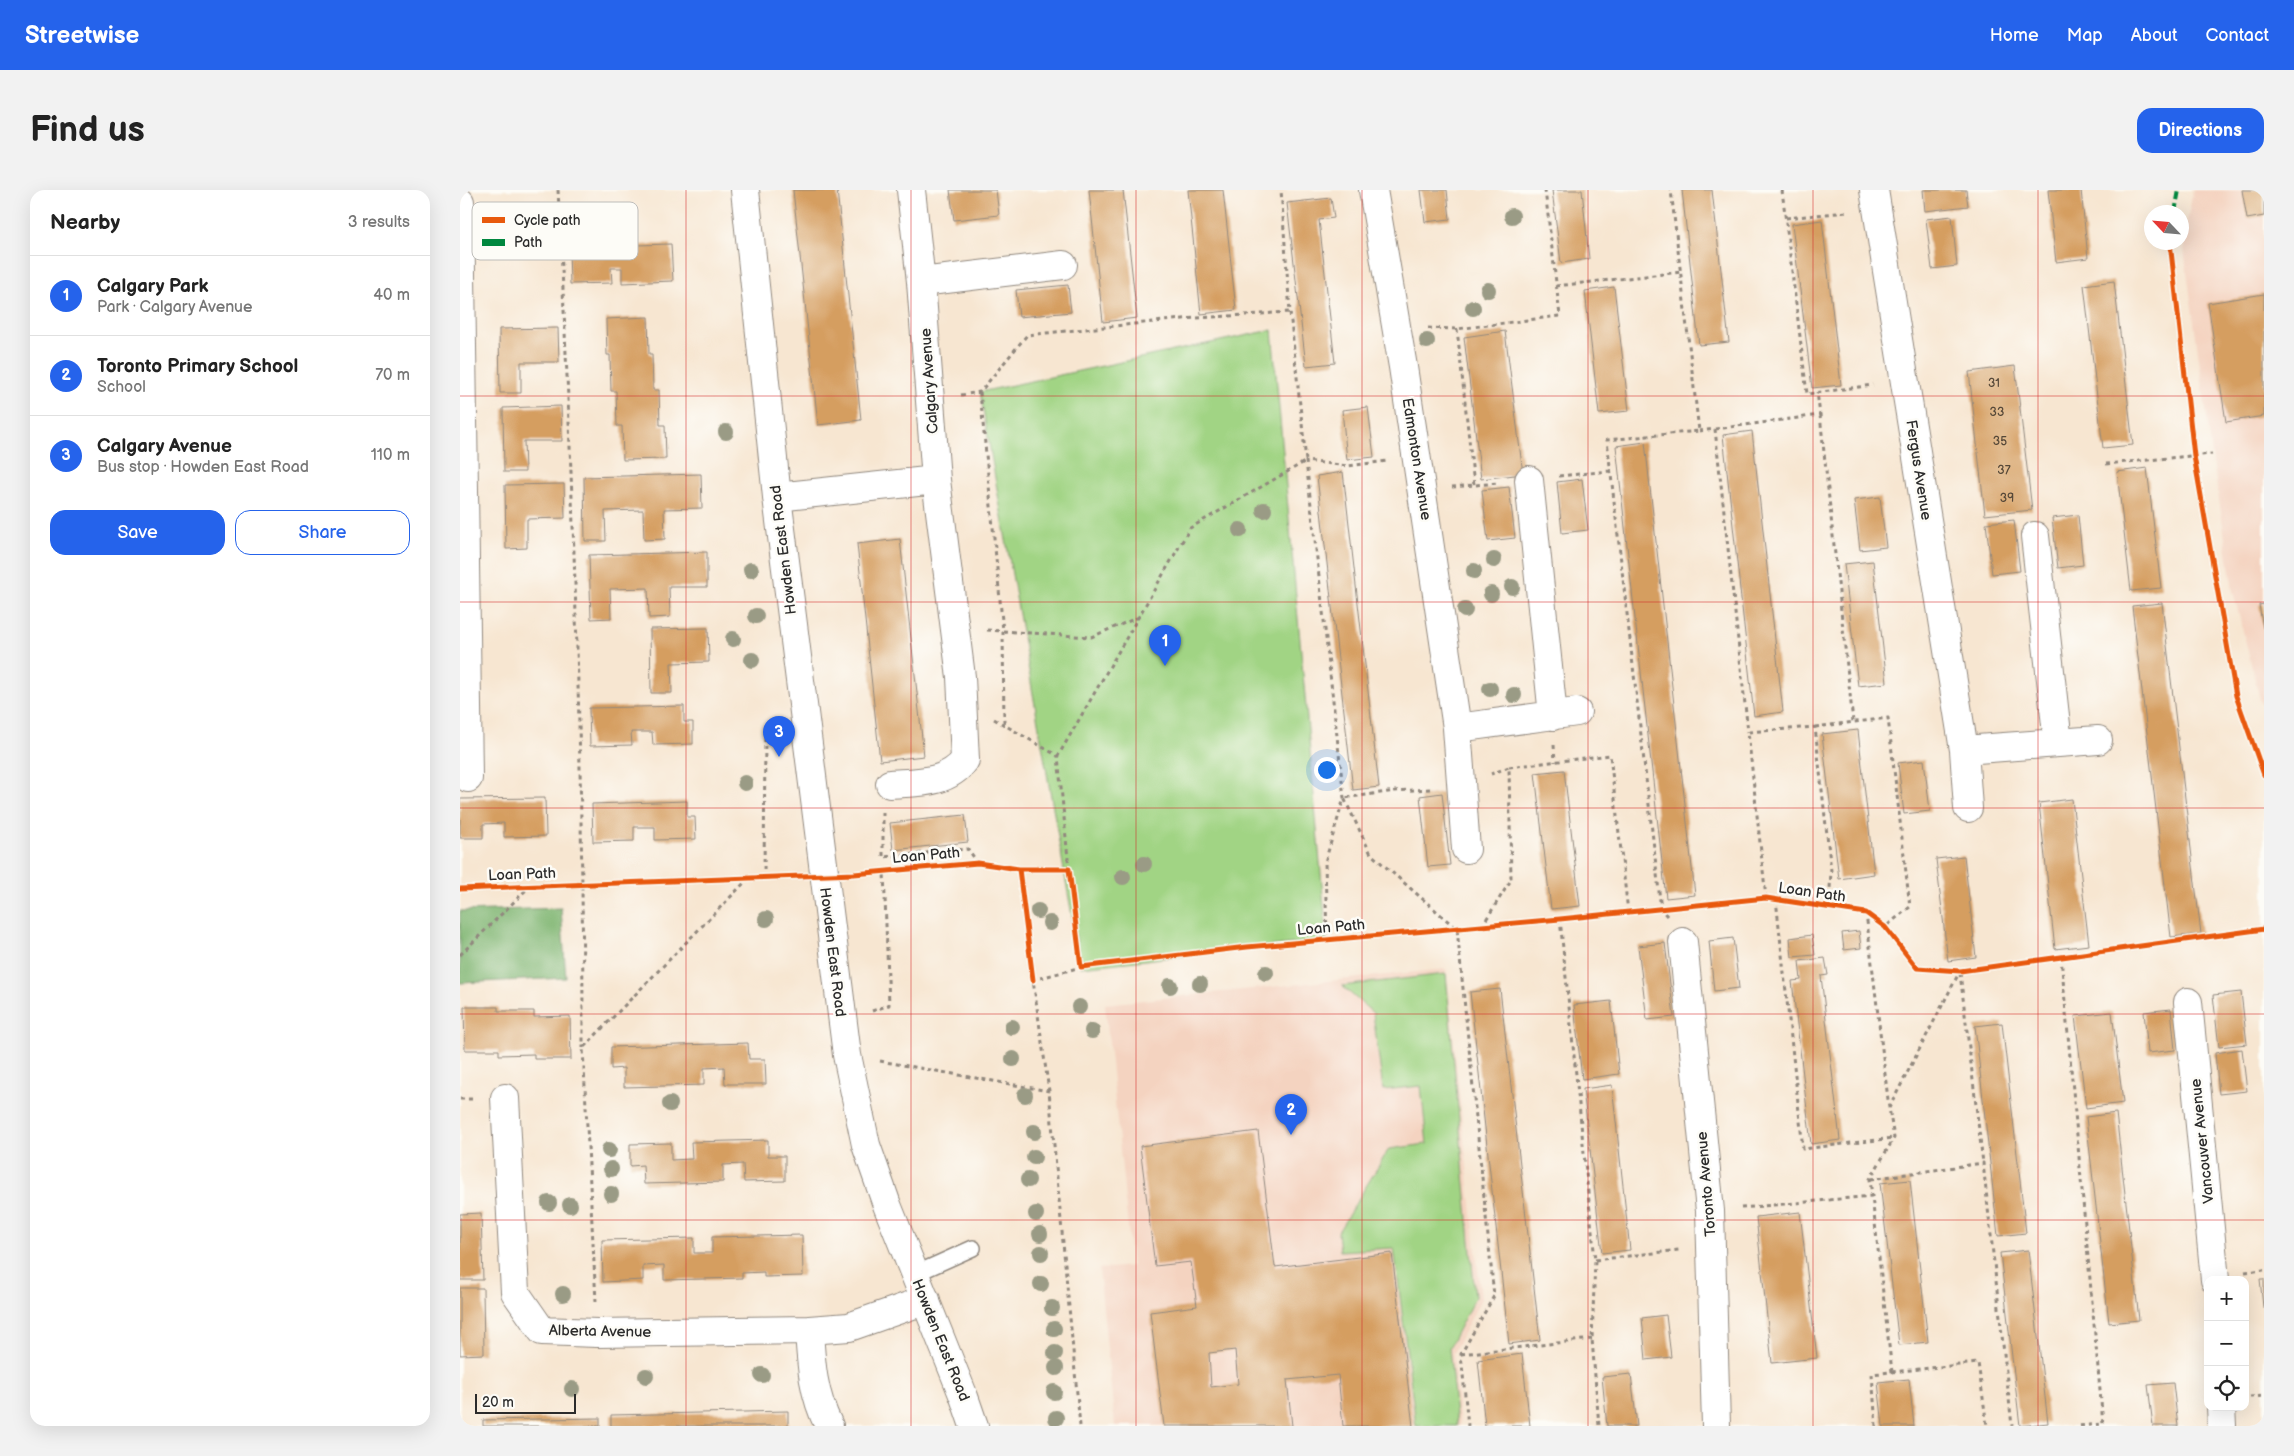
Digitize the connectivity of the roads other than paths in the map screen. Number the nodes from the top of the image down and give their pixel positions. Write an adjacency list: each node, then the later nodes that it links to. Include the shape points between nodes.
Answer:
1 (745, 190): 10 (street, Howden East Road)
2 (911, 190): 7 (street, Calgary Avenue)
3 (1374, 190): 12 (street, Edmonton Avenue)
4 (1875, 199): 15 (street, Fergus Avenue)
5 (460, 202): 16 (street)
6 (1063, 265): 7 (street)
7 (921, 282): 8 (street, Calgary Avenue)
8 (936, 480): 10 (street); 17 (street, Calgary Avenue, via 955,627 965,760 957,771 938,780)
9 (1529, 480): 12 (street, via 1565,714)
10 (777, 497): 24 (street, Howden East Road, via 847,1055 866,1145 886,1205)
11 (2035, 536): 14 (street)
12 (1457, 728): 19 (street, Edmonton Avenue)
13 (2098, 740): 14 (street)
14 (2058, 743): 15 (street)
15 (1964, 750): 18 (street, Fergus Avenue)
16 (468, 778)
17 (890, 784)
18 (1968, 808)
19 (1466, 849)
20 (1683, 942): 31 (street, Toronto Avenue, via 1710,1211)
21 (2188, 1002): 25 (street, Vancouver Avenue)
22 (505, 1098): 27 (street, Alberta Avenue, via 515,1292 542,1330 597,1333)
23 (973, 1248): 24 (lane)
24 (915, 1274): 26 (street, Howden East Road)
25 (2215, 1276)
26 (926, 1300): 27 (street, Alberta Avenue, via 849,1327); 30 (street, Howden East Road)
27 (809, 1330): 29 (street, via 811,1366 819,1406)
28 (2221, 1411): 32 (street)
29 (829, 1426)
30 (974, 1426)
31 (1716, 1426)
32 (2222, 1426)

